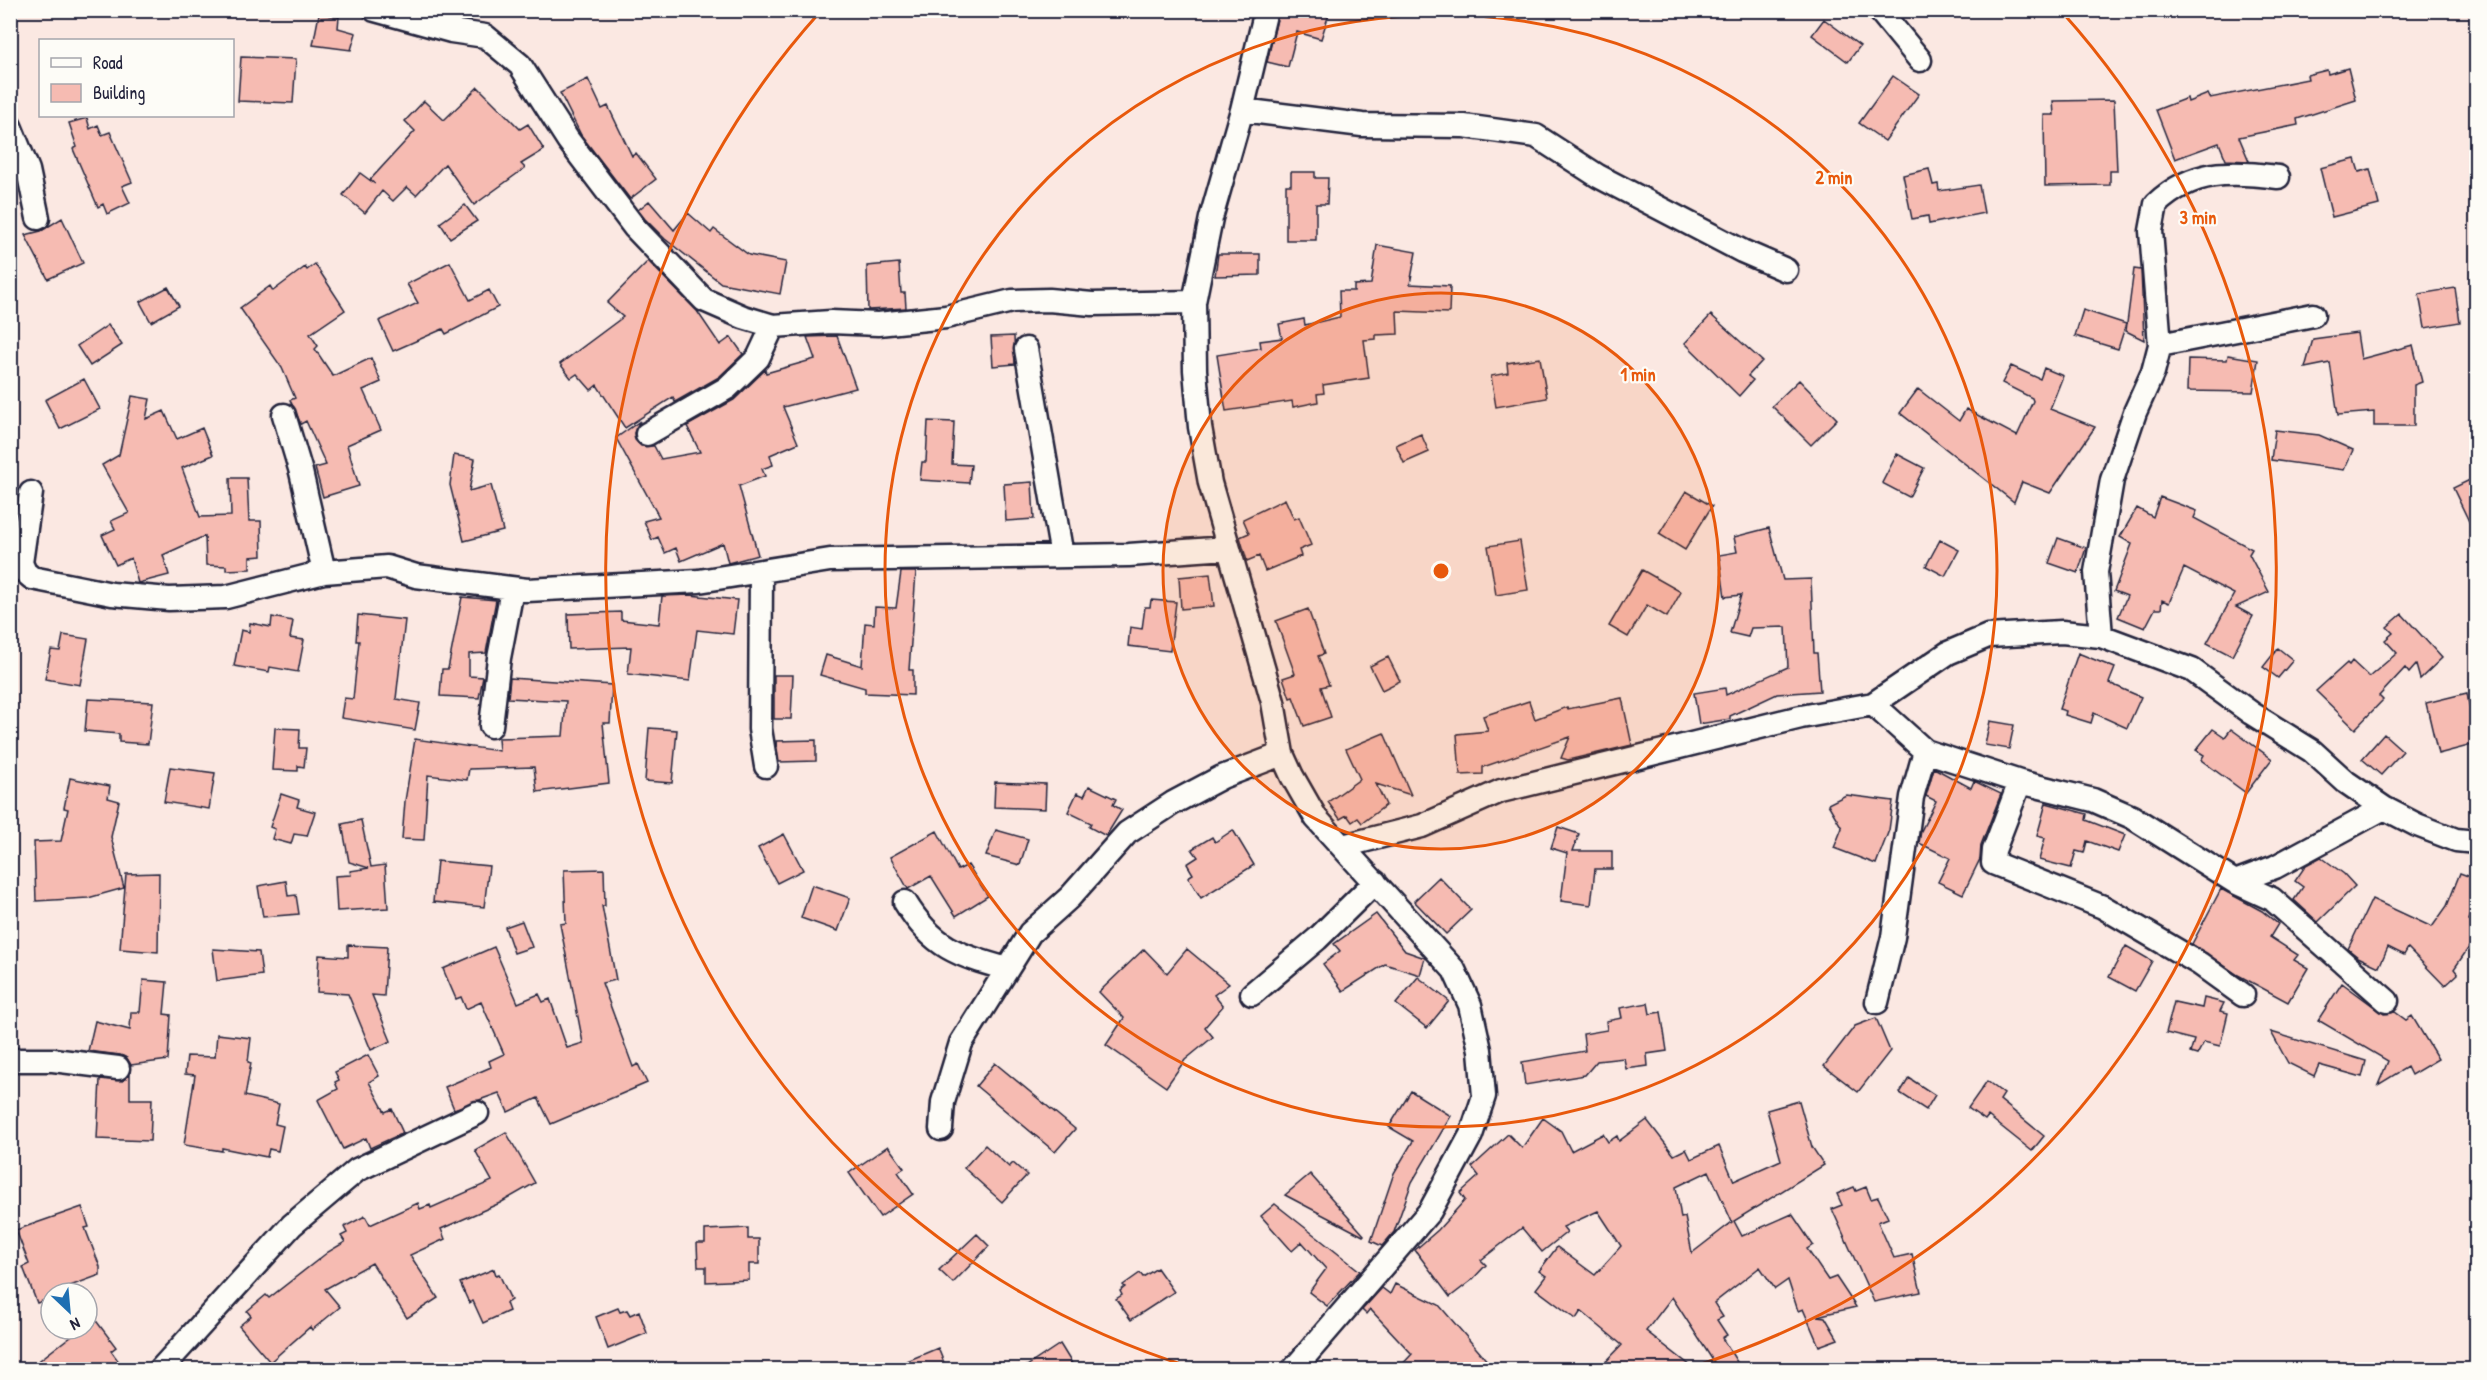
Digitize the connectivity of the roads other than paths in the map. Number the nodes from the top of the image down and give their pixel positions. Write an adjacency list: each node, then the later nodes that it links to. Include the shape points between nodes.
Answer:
1 (375, 10): 12 (street, via 485,36 520,65 568,140 635,228 704,300)
2 (1266, 10): 5 (street)
3 (1879, 10): 4 (street)
4 (1920, 60)
5 (1242, 110): 9 (street, via 1362,125 1464,126 1536,136 1598,176); 10 (street, via 1211,218)
6 (10, 126): 8 (street, via 28,170)
7 (2278, 177): 13 (street, via 2235,171 2204,177 2178,186 2156,204 2151,231)
8 (38, 218)
9 (1786, 270)
10 (1194, 302): 12 (street, via 1012,301 913,322); 18 (street, via 1200,427)
11 (2313, 315): 13 (street)
12 (773, 326): 16 (street, via 758,358 727,388)
13 (2160, 345): 23 (street, via 2112,480 2096,572)
14 (1026, 349): 19 (street)
15 (284, 415): 20 (street)
16 (647, 434)
17 (31, 493): 20 (street, via 21,563 32,578 112,594 169,599 226,597)
18 (1227, 548): 19 (street); 27 (street, via 1270,693)
19 (1062, 556): 21 (street, via 830,560)
20 (324, 572): 22 (street, via 387,567 417,576)
21 (761, 572): 22 (street, via 687,582); 28 (street, via 760,729)
22 (512, 590): 25 (street)
23 (2101, 636): 24 (street, via 2062,632 1988,636 1948,653); 30 (street, via 2192,670 2312,751 2346,782)
24 (1873, 704): 26 (street); 32 (street, via 1801,717 1501,791 1422,826)
25 (491, 726)
26 (1925, 751): 29 (street); 40 (street, via 1912,797 1893,937)
27 (1282, 753): 32 (street, via 1316,818); 36 (street, via 1222,777 1127,833 1070,897 1030,933)
28 (766, 766)
29 (2020, 782): 34 (street, via 2093,801 2132,817); 38 (street, via 1994,850 1993,864 2103,907 2200,964)
30 (2384, 808): 31 (street, via 2456,840); 34 (street, via 2275,867)
31 (2476, 842)
32 (1343, 846): 33 (street)
33 (1375, 882): 37 (street, via 1317,939); 46 (street, via 1454,970 1470,1005 1480,1050 1484,1096 1471,1135 1430,1211)
34 (2235, 882): 39 (street, via 2271,899)
35 (905, 902): 36 (street, via 941,945)
36 (1007, 969): 44 (street, via 961,1043 943,1102)
37 (1252, 994)
38 (2243, 996)
39 (2387, 1001)
40 (1877, 1002)
41 (10, 1060): 42 (street, via 53,1060)
42 (118, 1068)
43 (477, 1113): 45 (street, via 357,1170 292,1225)
44 (941, 1129)
45 (160, 1370)
46 (1293, 1370)

